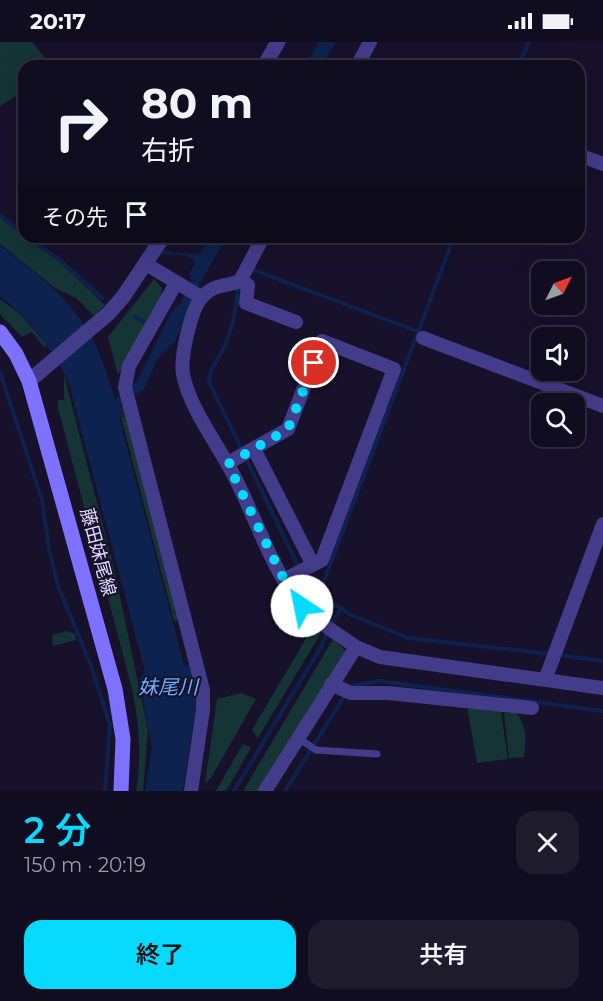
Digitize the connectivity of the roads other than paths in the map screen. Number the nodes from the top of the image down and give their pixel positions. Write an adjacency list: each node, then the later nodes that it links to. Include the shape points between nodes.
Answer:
1 (278, 42): 3 (street)
2 (370, 42): 4 (street)
3 (268, 60)
4 (360, 60)
5 (585, 157): 6 (street)
6 (603, 164)
7 (159, 243): 9 (street)
8 (260, 243): 10 (street)
9 (146, 264): 11 (street); 15 (street, via 123,297 94,327)
10 (240, 281): 11 (street); 12 (street, via 248,285 246,303)
11 (189, 291): 18 (street, via 183,374 196,408); 30 (street, via 129,366 124,387 203,690)
12 (296, 322)
13 (0, 332): 15 (main road, 藤田妹尾線)
14 (423, 338): 16 (street)
15 (29, 381): 29 (main road, 藤田妹尾線, via 115,689 123,739)
16 (603, 406)
17 (253, 450): 18 (street); 20 (street); 20 (street, via 288,429 322,341 394,369 322,561)
18 (232, 461): 21 (street)
19 (603, 524): 23 (street)
20 (311, 566): 21 (street)
21 (289, 577): 22 (street, via 302,606)
22 (356, 647): 23 (street, via 380,657); 25 (street)
23 (545, 680): 24 (street)
24 (603, 688)
25 (342, 689): 26 (street); 27 (street)
26 (532, 708)
27 (303, 741): 28 (lane, via 316,750); 31 (street)
28 (377, 754)
29 (121, 791)
30 (191, 791)
31 (265, 791)

